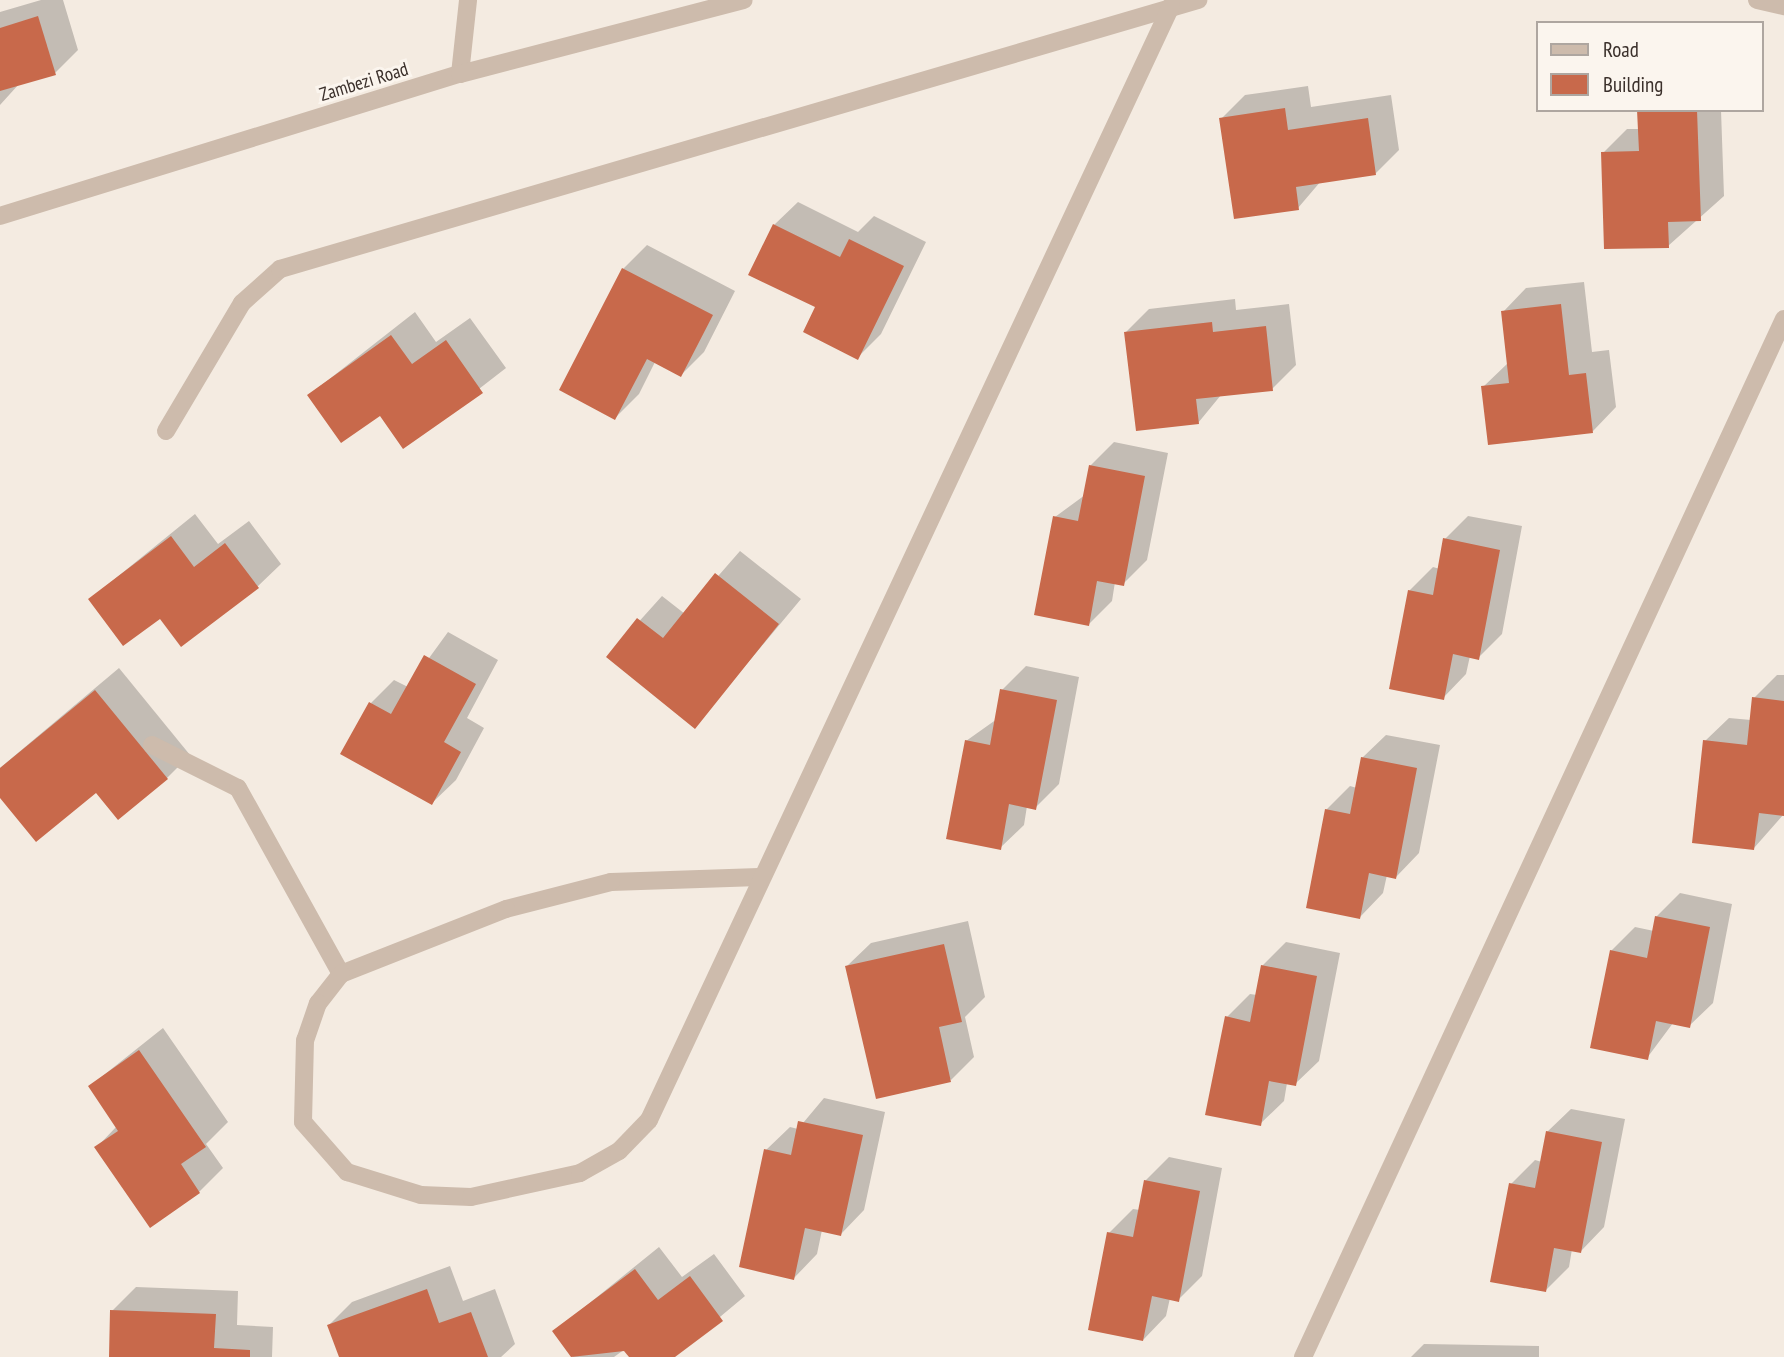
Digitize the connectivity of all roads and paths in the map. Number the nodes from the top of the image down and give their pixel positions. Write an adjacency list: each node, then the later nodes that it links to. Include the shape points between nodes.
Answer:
1 (468, 0): 7 (street)
2 (744, 0): 7 (street, Zambezi Road)
3 (1198, 0): 5 (street)
4 (1757, 0): 6 (street)
5 (1171, 6): 10 (street, via 280,269 242,303); 12 (street)
6 (1784, 6)
7 (460, 74): 8 (street, Zambezi Road)
8 (0, 216)
9 (1784, 319): 14 (street)
10 (166, 431)
11 (152, 745): 13 (street, via 238,788)
12 (759, 877): 13 (street, via 611,881 506,909); 13 (street, via 711,997 649,1120 618,1151 580,1172 525,1189 421,1195 347,1172 324,1153 303,1122 301,1068 318,1003)
13 (341, 974)
14 (1303, 1357)

